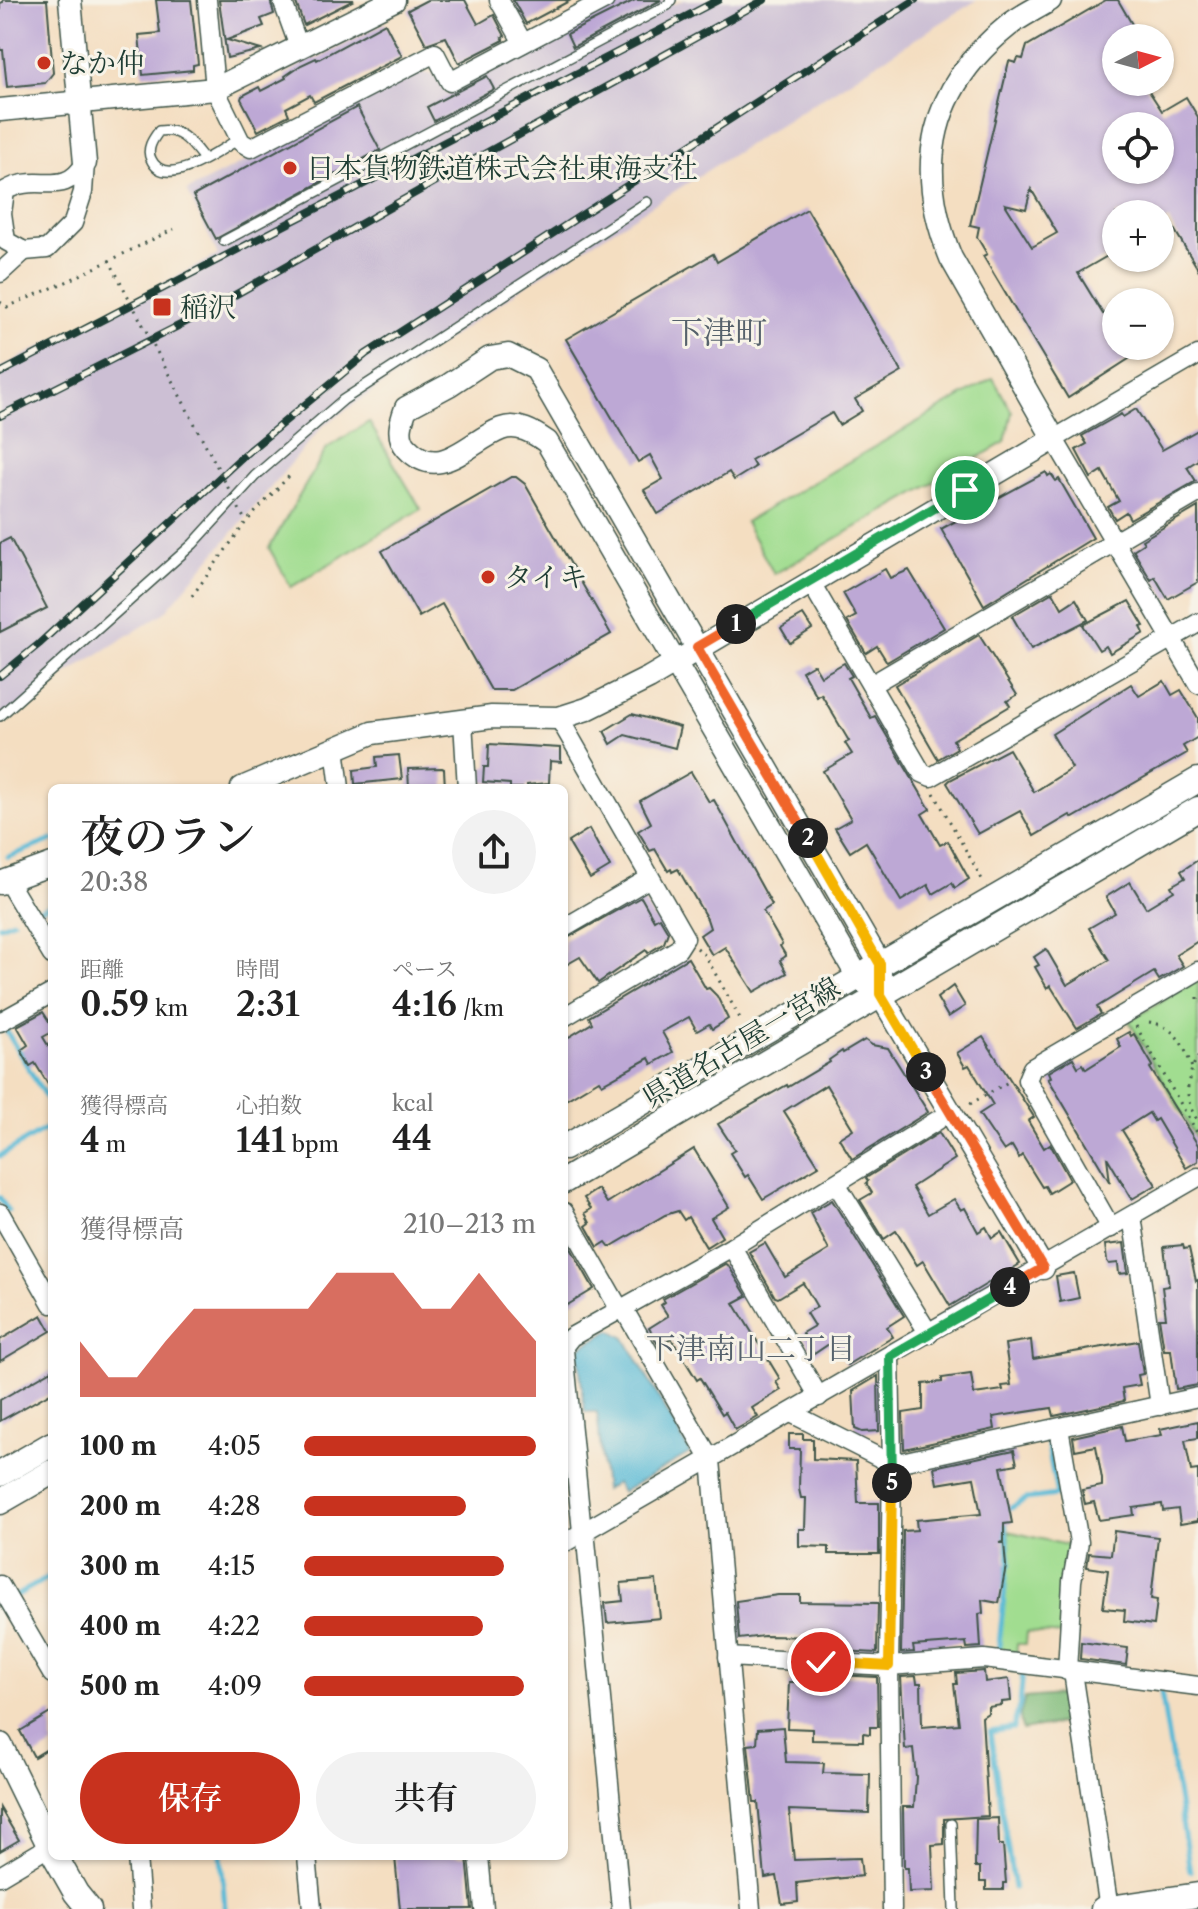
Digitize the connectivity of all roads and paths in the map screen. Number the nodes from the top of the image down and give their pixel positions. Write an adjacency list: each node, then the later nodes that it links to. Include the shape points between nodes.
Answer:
1 (70, 0): 12 (street)
2 (207, 0): 11 (street)
3 (282, 0): 10 (street)
4 (499, 0): 9 (street)
5 (605, 0): 9 (street)
6 (1050, 0): 25 (street, via 1008,26 959,77 937,126 931,181 939,229 951,258)
7 (670, 2): 19 (lane)
8 (381, 3): 10 (street)
9 (523, 43): 14 (street, via 450,82 435,53 251,148)
10 (299, 47): 11 (street)
11 (215, 89): 12 (street); 14 (street)
12 (78, 104): 13 (street); 16 (street)
13 (0, 110)
14 (239, 139): 15 (lane)
15 (204, 159): 15 (lane, via 174,172 159,169 149,151 159,131 171,129)
16 (85, 163): 20 (street, via 73,223 47,249); 20 (street, via 78,175 56,184 18,182 5,191 6,241)
17 (647, 202): 38 (lane, via 343,400 255,476 193,544)
18 (174, 229): 21 (path)
19 (224, 241)
20 (24, 251): 22 (street)
21 (109, 260): 23 (path, via 7,307); 28 (path, bridge)
22 (0, 273)
23 (0, 302)
24 (1198, 355): 25 (street)
25 (1054, 439): 29 (street); 30 (street)
26 (292, 473): 28 (path)
27 (1198, 493): 29 (street)
28 (246, 522): 31 (path)
29 (1115, 542): 33 (street); 37 (street)
30 (810, 581): 34 (street); 37 (street)
31 (192, 596)
32 (1198, 623): 33 (street)
33 (1171, 638): 36 (street); 42 (street, via 931,777)
34 (697, 647): 35 (street); 35 (street, via 536,369 508,355 490,358 406,408 399,426 403,445 415,457 433,463 454,457 501,429 532,431 547,442); 55 (street)
35 (674, 661): 39 (street, via 587,709); 57 (street)
36 (1198, 684)
37 (871, 685): 42 (street)
38 (0, 716)
39 (559, 718): 40 (street); 49 (street)
40 (463, 721): 41 (street, via 372,733); 46 (street)
41 (335, 748): 44 (street); 45 (street)
42 (922, 773): 51 (path)
43 (1198, 780): 55 (main road, 県道名古屋一宮線)
44 (270, 782)
45 (340, 784)
46 (467, 784)
47 (1198, 809): 58 (main road, 県道名古屋一宮線)
48 (48, 865): 50 (street)
49 (650, 878): 52 (street); 53 (street)
50 (3, 881): 54 (street)
51 (985, 884)
52 (568, 926)
53 (685, 938): 62 (street, via 678,949); 64 (path, via 705,955)
54 (48, 949)
55 (880, 964): 57 (main road, 県道名古屋一宮線); 58 (street)
56 (1198, 971): 66 (street)
57 (858, 977): 58 (street); 72 (main road, 県道名古屋一宮線)
58 (880, 994): 74 (main road, 県道名古屋一宮線); 81 (street)
59 (48, 995): 63 (street)
60 (1198, 997): 61 (path)
61 (1198, 1003)
62 (568, 1015)
63 (0, 1022)
64 (742, 1022)
65 (1198, 1056): 67 (path)
66 (1032, 1068): 68 (path); 79 (street, via 1027,1080)
67 (1192, 1068): 70 (path, via 1187,1090); 71 (path, via 1171,1030 1134,1021)
68 (969, 1104)
69 (938, 1120): 75 (street)
70 (1198, 1121)
71 (1198, 1134)
72 (568, 1146)
73 (1198, 1177): 77 (street)
74 (568, 1179)
75 (831, 1186): 80 (street); 84 (street, via 839,1188)
76 (0, 1213): 82 (street)
77 (1132, 1216): 79 (street); 90 (street)
78 (568, 1219): 83 (street)
79 (1111, 1228): 81 (street)
80 (732, 1247): 83 (street); 88 (street)
81 (1043, 1268): 84 (street)
82 (48, 1297)
83 (622, 1309): 85 (street); 94 (street)
84 (929, 1334): 86 (street)
85 (568, 1342)
86 (890, 1356): 88 (street); 95 (street)
87 (568, 1385): 99 (street)
88 (819, 1397): 91 (street)
89 (1198, 1397): 90 (street)
90 (1160, 1406): 92 (street)
91 (791, 1413): 94 (street); 95 (street)
92 (1059, 1428): 95 (street); 105 (street, via 1079,1542 1072,1581)
93 (48, 1446): 96 (main road)
94 (711, 1460): 99 (street); 102 (street)
95 (892, 1464): 103 (street)
96 (0, 1474)
97 (48, 1474): 98 (main road)
98 (0, 1502)
99 (584, 1531): 100 (street); 121 (street)
100 (568, 1541)
101 (0, 1585): 104 (street)
102 (728, 1657): 103 (street); 122 (street)
103 (889, 1666): 105 (street, via 984,1659); 123 (street)
104 (48, 1667)
105 (1070, 1672): 106 (street); 125 (street)
106 (1198, 1686)
107 (0, 1745): 109 (main road)
108 (951, 1824): 124 (lane)
109 (48, 1842)
110 (48, 1852): 115 (street)
111 (58, 1860): 117 (main road)
112 (137, 1860): 118 (street)
113 (307, 1860): 119 (street)
114 (479, 1860): 120 (street)
115 (0, 1876)
116 (1198, 1895): 125 (main road)
117 (89, 1909)
118 (141, 1909)
119 (312, 1909)
120 (484, 1909)
121 (621, 1909)
122 (751, 1909)
123 (892, 1909)
124 (954, 1909)
125 (1107, 1909)

